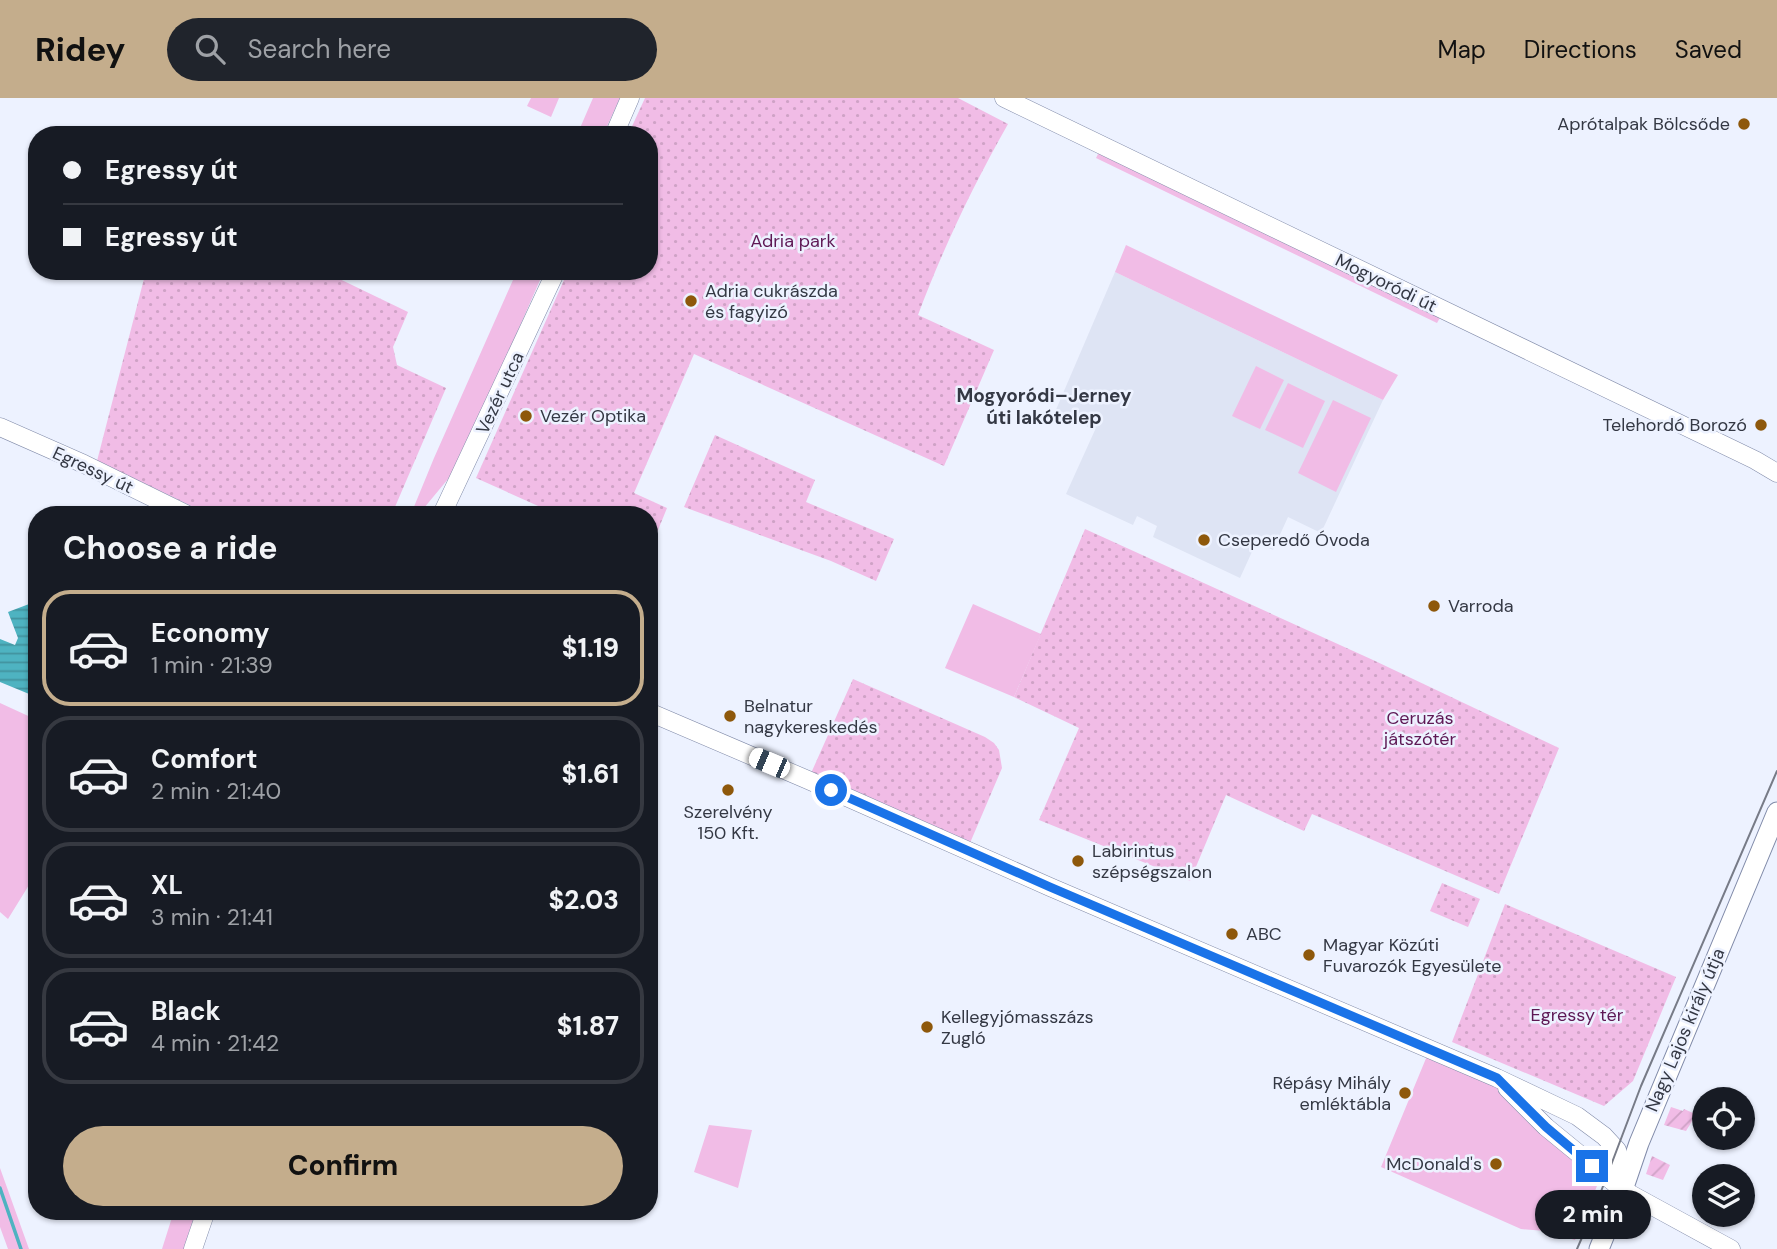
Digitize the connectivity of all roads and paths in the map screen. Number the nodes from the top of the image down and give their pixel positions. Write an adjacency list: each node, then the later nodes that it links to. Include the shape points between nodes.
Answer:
1 (630, 98): 3 (street)
2 (1004, 98): 6 (street, Mogyoródi út)
3 (618, 126)
4 (552, 280): 8 (street, Vezér utca)
5 (0, 427): 7 (street, Egressy út)
6 (1774, 470)
7 (170, 506)
8 (446, 506)
9 (658, 716): 11 (street)
10 (1777, 812): 14 (main road, Nagy Lajos király útja)
11 (1497, 1078): 12 (street); 13 (street)
12 (1556, 1105): 13 (street, via 1541,1112); 14 (street, via 1589,1124 1617,1150)
13 (1546, 1127): 14 (street)
14 (1623, 1190): 17 (main road, Nagy Lajos király útja); 18 (street)
15 (203, 1220): 16 (street)
16 (193, 1249)
17 (1599, 1249)
18 (1731, 1249)

